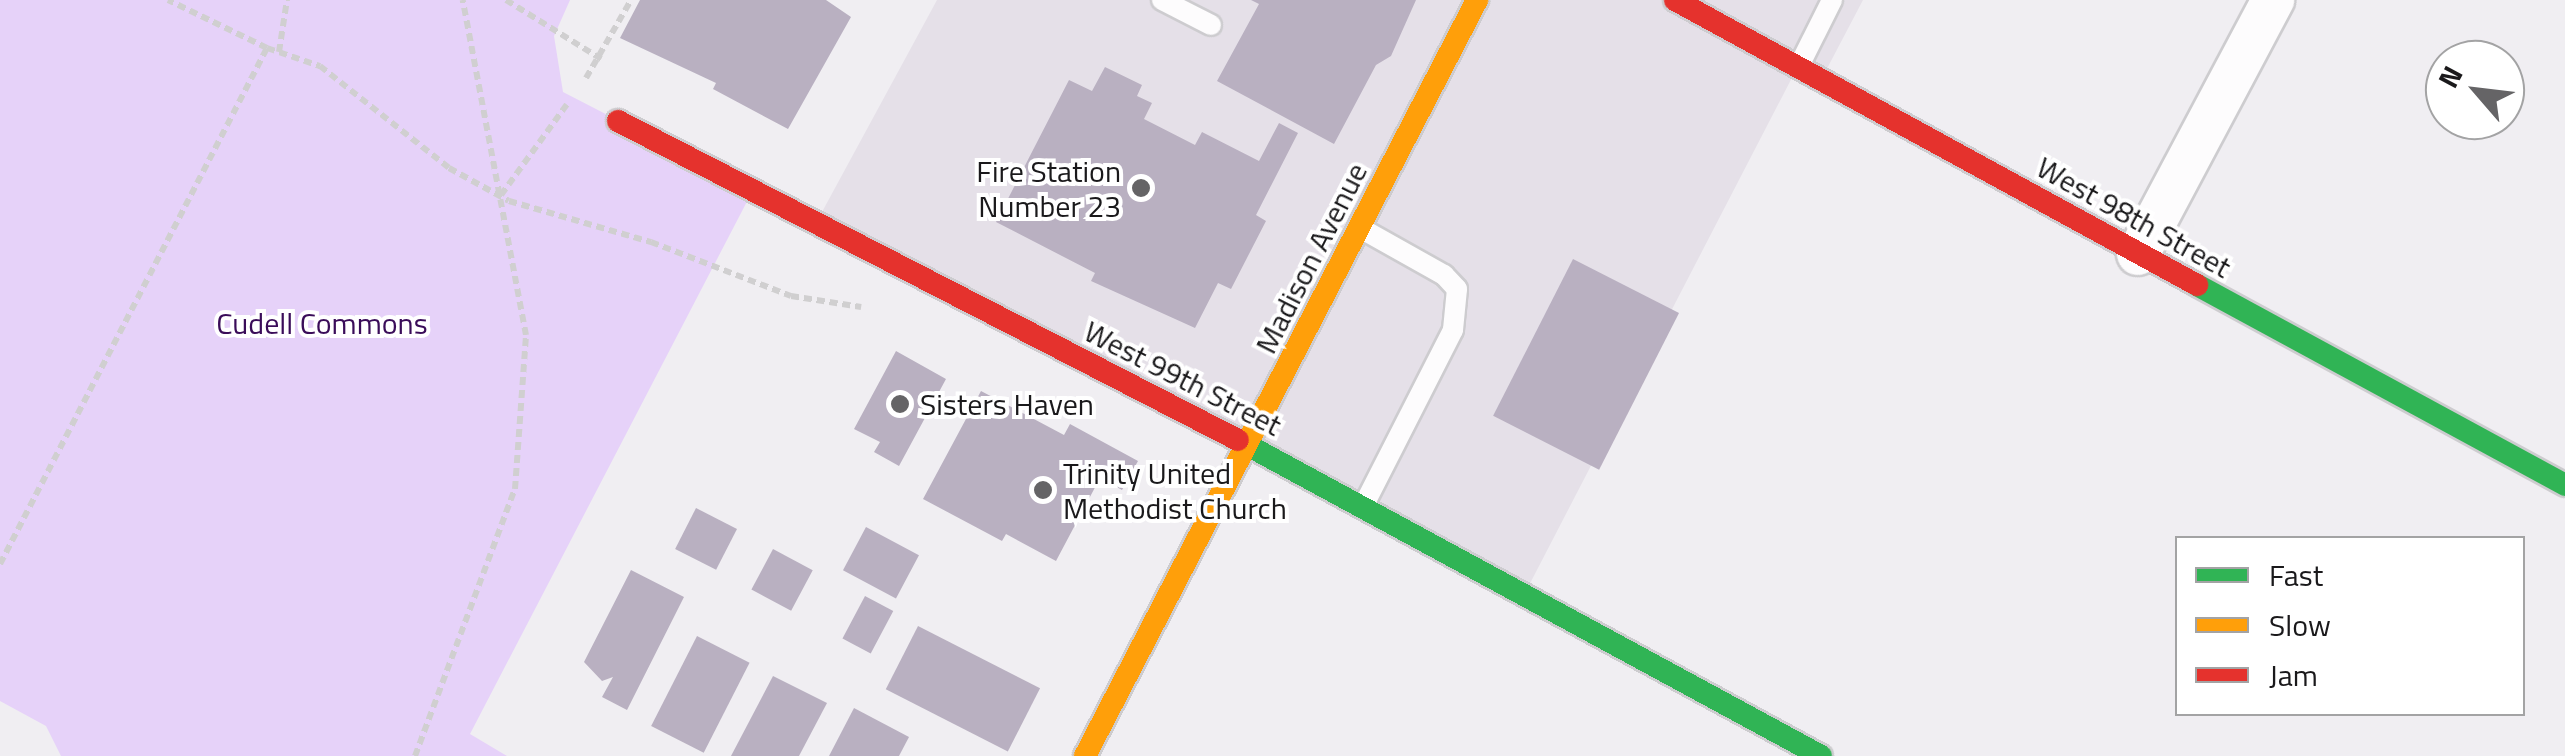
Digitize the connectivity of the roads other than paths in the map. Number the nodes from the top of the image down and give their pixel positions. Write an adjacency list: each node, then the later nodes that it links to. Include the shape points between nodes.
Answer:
1 (1162, 0): 6 (lane)
2 (1477, 0): 9 (street, Madison Avenue)
3 (1675, 0): 7 (street, West 98th Street)
4 (1832, 0): 7 (lane)
5 (2273, 0): 10 (street)
6 (1211, 26)
7 (1798, 68): 10 (street, West 98th Street)
8 (618, 121): 11 (street, West 99th Street)
9 (1360, 228): 11 (street, Madison Avenue); 13 (lane, via 1444,275 1457,290 1452,330)
10 (2138, 254): 12 (street, West 98th Street)
11 (1248, 445): 13 (street, West 99th Street); 14 (street, Madison Avenue)
12 (2565, 485)
13 (1363, 507): 15 (street, West 99th Street)
14 (1084, 756)
15 (1821, 756)

